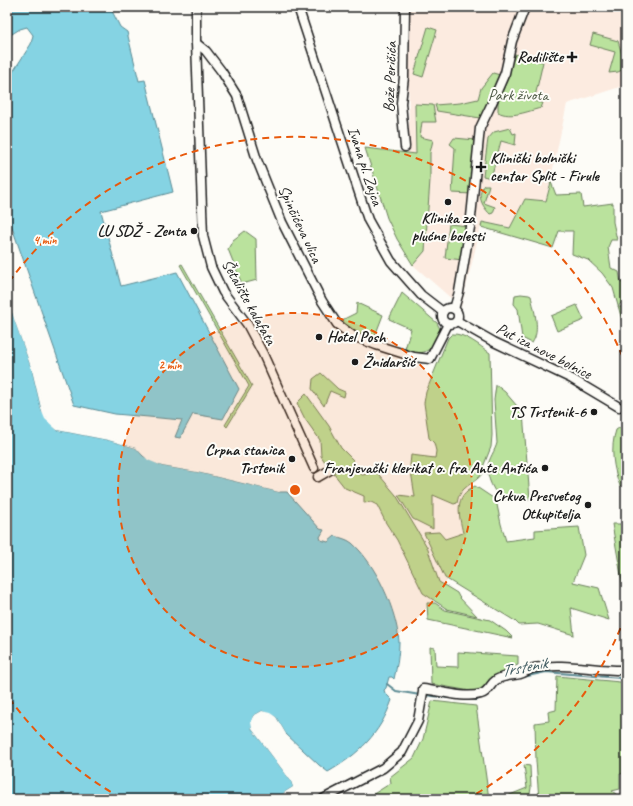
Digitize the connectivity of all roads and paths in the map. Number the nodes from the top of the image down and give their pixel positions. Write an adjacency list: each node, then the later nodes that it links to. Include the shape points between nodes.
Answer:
1 (196, 7): 5 (street)
2 (298, 7): 8 (street, Ivana pl. Zajca, via 368,220 391,261 421,294)
3 (405, 7): 6 (street, Bože Peričića, via 402,103)
4 (525, 7): 7 (street, via 512,40 505,73 480,128 470,227)
5 (196, 43): 10 (street, Spinčićeva ulica, via 206,51 237,96 257,160 282,222 322,301 337,324 352,336 414,357 430,359); 12 (street, Šetalište kalafata, via 203,236 211,267 223,292 254,336)
6 (405, 147)
7 (454, 309): 8 (street, via 449,308); 9 (street, via 459,314)
8 (443, 312): 10 (street, via 442,319)
9 (457, 321): 10 (street); 11 (street, Put iza nove bolnice, via 494,342 572,378)
10 (448, 324)
11 (618, 407)
12 (314, 468)
13 (330, 470): 14 (street)
14 (318, 477)
15 (626, 670): 16 (street, via 568,667 528,669 521,674 501,677 481,694 423,693 418,721 402,752 383,768)
16 (323, 799)

